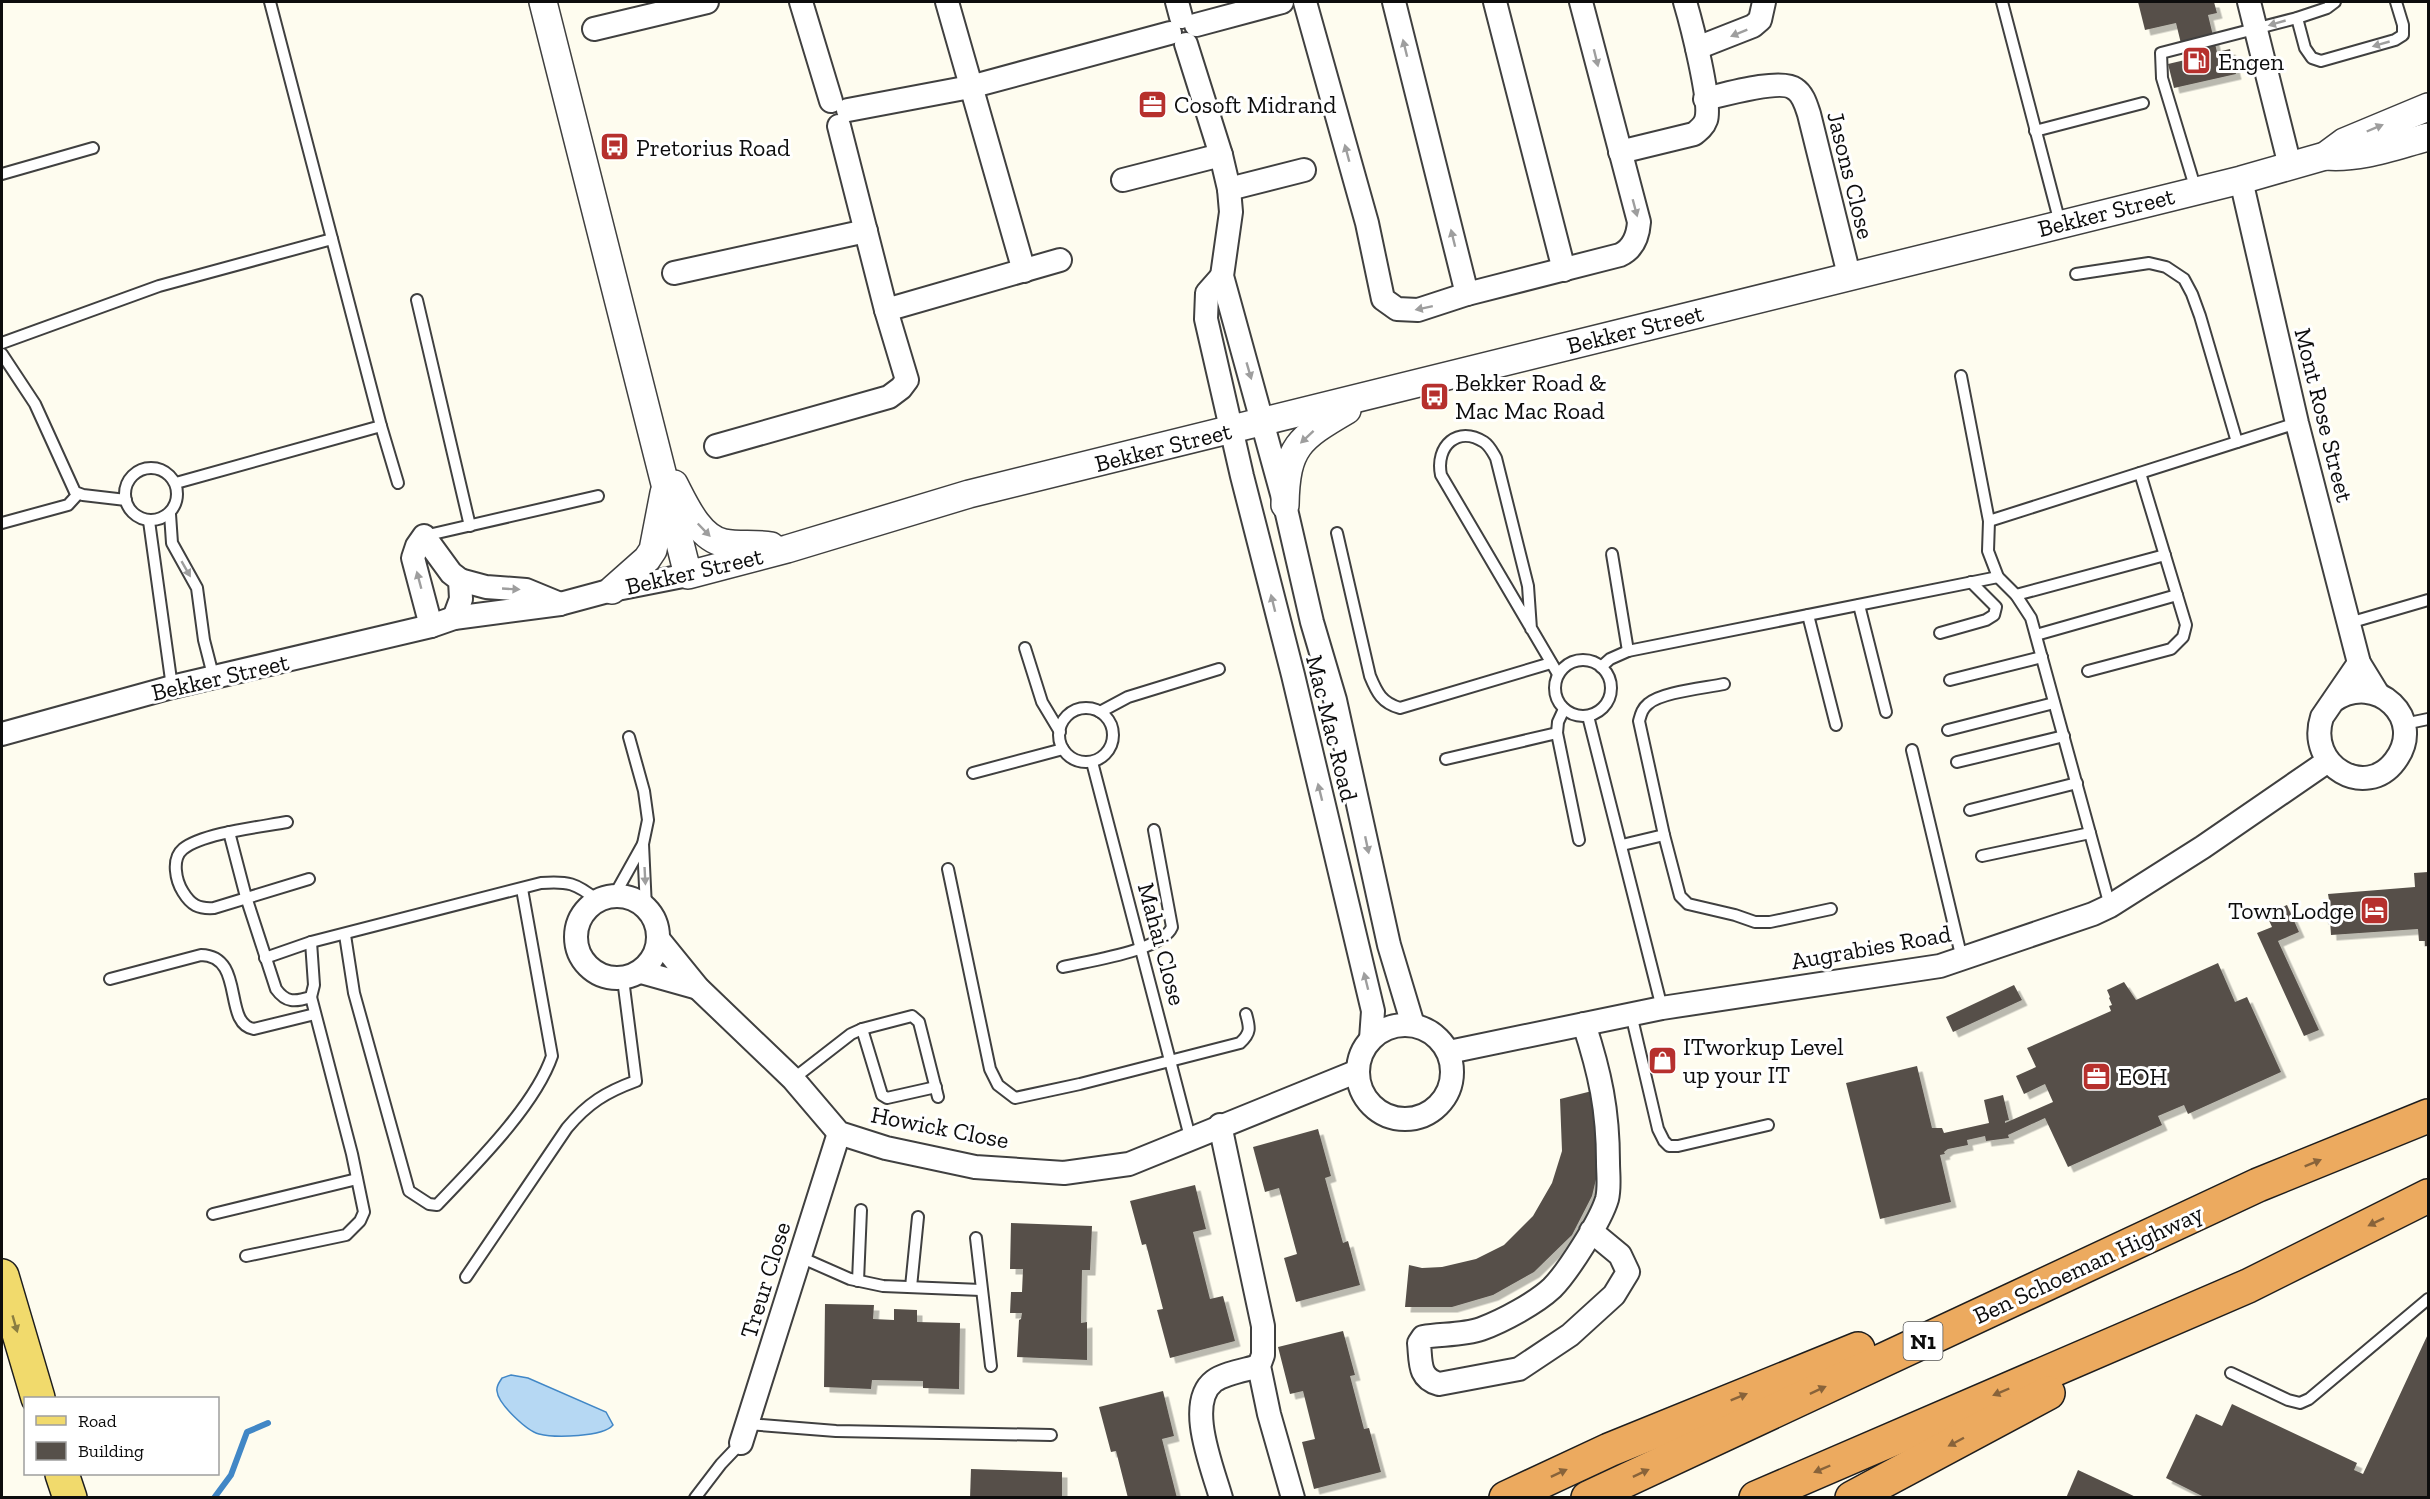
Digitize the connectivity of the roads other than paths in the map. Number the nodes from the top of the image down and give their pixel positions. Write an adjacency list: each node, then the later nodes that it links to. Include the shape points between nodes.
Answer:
1 (270, 2): 42 (lane)
2 (543, 2): 64 (street)
3 (707, 2): 19 (street)
4 (801, 2): 26 (street)
5 (947, 2): 22 (street)
6 (1282, 2): 18 (street)
7 (1305, 2): 50 (street, one-way to 7, via 1408,310 1392,307 1383,299)
8 (1394, 2): 50 (street, one-way to 8)
9 (1495, 2): 44 (street)
10 (1581, 2): 30 (street, one-way to 30)
11 (1685, 2): 21 (street)
12 (1764, 2): 21 (street, one-way to 21, via 1760,20 1753,26)
13 (2002, 2): 27 (lane)
14 (2254, 2): 20 (street)
15 (2335, 2): 17 (lane)
16 (2396, 2): 17 (lane, one-way to 17, via 2403,34 2395,40 2321,61 2312,58 2305,48)
17 (2297, 18): 20 (lane, one-way to 20)
18 (1182, 24): 22 (street); 31 (street)
19 (594, 29)
20 (2256, 29): 33 (street); 39 (lane, via 2161,53 2163,78)
21 (1697, 48): 23 (street)
22 (970, 87): 26 (street); 45 (street)
23 (1705, 99): 30 (street, via 1706,120 1694,134); 48 (street, Jasons Close, via 1777,86 1797,90 1809,114)
24 (2143, 103): 27 (lane)
25 (2428, 107): 32 (street, Bekker Street, one-way to 25, via 2344,142)
26 (840, 112): 41 (street)
27 (2035, 131): 40 (lane)
28 (2428, 137): 32 (street, Bekker Street, via 2361,156)
29 (93, 148): 35 (lane)
30 (1620, 152): 44 (street, one-way to 44, via 1639,222 1634,242 1620,255)
31 (1221, 155): 36 (street); 38 (street)
32 (2325, 156): 33 (street, Bekker Street)
33 (2290, 166): 37 (street, Bekker Street)
34 (1304, 170): 38 (street)
35 (2, 174)
36 (1124, 180)
37 (2241, 180): 39 (street, Bekker Street); 58 (street, Mont Rose Street)
38 (1229, 189): 49 (street, via 1231,212)
39 (2196, 191): 40 (street, Bekker Street)
40 (2060, 223): 48 (street, Bekker Street)
41 (866, 231): 46 (street); 52 (street)
42 (332, 239): 53 (lane, via 159,286); 59 (lane)
43 (1060, 260): 45 (street)
44 (1564, 270): 50 (street)
45 (1024, 271): 52 (street)
46 (674, 273)
47 (2076, 274): 61 (lane, via 2149,263 2166,267 2184,279 2200,316)
48 (1849, 275): 56 (street, Bekker Street)
49 (1222, 276): 57 (street, Mac Mac Road, one-way to 57); 60 (street, Mac Mac Road, via 1208,293 1206,319)
50 (1467, 294)
51 (417, 300): 75 (lane)
52 (886, 310): 62 (street, via 907,380 901,388 889,397)
53 (2, 343)
54 (2, 354): 67 (lane, via 35,404)
55 (1961, 376): 73 (lane)
56 (1374, 394): 57 (street, Bekker Street); 70 (street, one-way to 70, via 1317,428 1299,444 1285,476)
57 (1263, 422): 60 (street, Bekker Street); 70 (street, Mac Mac Road)
58 (2297, 423): 61 (lane); 93 (street, Mont Rose Street)
59 (381, 426): 65 (lane); 66 (lane)
60 (1232, 430): 78 (street, Bekker Street, via 969,494); 115 (street, Mac Mac Road, one-way to 60)
61 (2237, 442): 63 (lane)
62 (716, 446)
63 (2140, 473): 73 (lane); 80 (lane)
64 (663, 475): 78 (street, one-way to 78, via 704,532 715,540); 81 (street); 85 (street, via 653,550)
65 (176, 483): 69 (lane, via 169,474 148,467 130,478); 71 (lane, via 178,494)
66 (398, 483)
67 (78, 494): 69 (lane); 74 (lane, via 68,505)
68 (598, 496): 75 (lane)
69 (126, 500): 72 (lane, via 130,510)
70 (1285, 505): 112 (street, Mac Mac Road)
71 (170, 514): 72 (lane); 107 (lane, one-way to 107, via 172,543 197,588)
72 (149, 520): 110 (lane)
73 (1989, 521): 82 (lane, via 1988,551)
74 (2, 523)
75 (470, 526): 77 (lane)
76 (1337, 533): 101 (lane, via 1370,676 1377,694 1387,705 1400,708)
77 (424, 536): 83 (street); 94 (street, one-way to 77, via 413,558)
78 (787, 549): 81 (street, Bekker Street)
79 (1612, 554): 99 (lane)
80 (2165, 555): 86 (lane); 87 (lane)
81 (688, 575): 85 (street, Bekker Street)
82 (1998, 577): 84 (lane); 86 (lane)
83 (460, 580): 89 (street, one-way to 89, via 486,587 526,590); 92 (street, via 461,599)
84 (1971, 582): 90 (lane); 96 (lane, via 1996,607 1994,615)
85 (612, 590): 89 (street, Bekker Street)
86 (2016, 595): 97 (lane, via 2031,618)
87 (2176, 595): 97 (lane); 105 (lane, via 2186,625 2183,637 2171,649)
88 (2428, 600): 93 (lane)
89 (560, 604): 92 (street, Bekker Street)
90 (1859, 605): 91 (lane); 118 (lane)
91 (1808, 615): 99 (lane); 122 (lane)
92 (454, 618): 94 (street, Bekker Street)
93 (2349, 623): 102 (street, Mont Rose Street)
94 (431, 626): 107 (street, Bekker Street)
95 (1531, 629): 95 (lane, via 1441,475 1438,462 1443,449 1457,437 1472,436 1487,444 1496,458 1528,586); 101 (lane)
96 (1940, 633)
97 (2036, 635): 100 (lane)
98 (1025, 648): 124 (lane, via 1042,702)
99 (1628, 651): 103 (lane)
100 (2042, 657): 108 (lane); 114 (lane)
101 (1551, 663): 106 (lane)
102 (2359, 663): 111 (street, Mont Rose Street); 113 (street)
103 (1601, 667): 106 (lane, via 1578,660); 119 (lane, via 1609,677 1610,695 1600,711)
104 (1219, 669): 117 (lane, via 1128,697)
105 (2088, 671)
106 (1558, 674): 116 (lane, via 1554,686)
107 (214, 679): 110 (street, Bekker Street)
108 (1950, 680)
109 (1724, 684): 142 (lane, via 1663,697 1642,710 1639,721)
110 (172, 687): 126 (street, Bekker Street)
111 (2378, 694): 113 (street, via 2359,691); 121 (street, via 2391,703)
112 (1335, 700): 115 (street); 171 (street, Mac Mac Road, one-way to 171, via 1389,945)
113 (2333, 701): 132 (street, via 2319,726 2319,744)
114 (2054, 703): 123 (lane); 127 (lane)
115 (1299, 708): 173 (street, Mac Mac Road, one-way to 115, via 1373,1011)
116 (1564, 709): 119 (lane); 125 (lane)
117 (1100, 712): 124 (lane, via 1079,709 1063,722); 133 (lane, via 1108,720 1113,740 1109,750)
118 (1886, 712)
119 (1588, 716): 145 (lane)
120 (2428, 719): 121 (lane)
121 (2404, 724): 132 (street, via 2401,752 2394,764 2382,772 2355,777 2340,772)
122 (1836, 725)
123 (1948, 730)
124 (1060, 732): 129 (lane)
125 (1557, 733): 131 (lane); 143 (lane)
126 (2, 734)
127 (2064, 736): 134 (lane); 136 (lane)
128 (629, 737): 144 (lane, via 648,820)
129 (1063, 749): 133 (lane, via 1075,760); 135 (lane)
130 (1912, 750): 160 (lane)
131 (1446, 759)
132 (2328, 761): 152 (street, Augrabies Road)
133 (1092, 762): 158 (lane, Mahai Close)
134 (1957, 762)
135 (973, 773)
136 (2077, 783): 137 (lane); 141 (lane)
137 (1970, 810)
138 (287, 822): 140 (lane)
139 (1154, 830): 158 (lane, via 1172,927 1166,937)
140 (229, 832): 150 (lane); 150 (lane, via 182,850 175,863 179,886 194,905 204,909)
141 (2090, 832): 146 (lane); 152 (lane)
142 (1664, 835): 145 (lane); 154 (lane, via 1680,896 1688,904 1755,922)
143 (1579, 840)
144 (643, 844): 151 (lane); 153 (lane, one-way to 153)
145 (1622, 845): 166 (lane)
146 (1982, 856)
147 (948, 869): 175 (lane, via 990,1069 1007,1094 1015,1098)
148 (309, 879): 150 (lane)
149 (522, 889): 151 (lane, via 541,883 570,883); 155 (lane); 155 (lane, via 552,1056 528,1102 437,1205 409,1191 354,993)
150 (246, 897): 159 (lane)
151 (606, 898): 153 (street, via 632,898); 162 (street, via 582,913 575,931 577,950 587,967 603,977)
152 (2110, 906): 160 (street, Augrabies Road)
153 (646, 908): 156 (street, via 656,922)
154 (1831, 909)
155 (345, 935): 157 (lane)
156 (659, 940): 162 (street, via 654,957); 164 (street, Howick Close)
157 (311, 942): 159 (lane); 165 (lane)
158 (1141, 948): 161 (lane); 175 (lane, Mahai Close)
159 (265, 958): 165 (lane, via 281,997 289,1001)
160 (1962, 959): 166 (street, Augrabies Road, via 1940,966)
161 (1063, 967)
162 (632, 975): 164 (street, Howick Close); 194 (lane, via 636,1081 612,1090 582,1110)
163 (110, 979): 167 (lane, via 208,955 224,966 240,1022 246,1028)
164 (698, 988): 177 (street, Howick Close)
165 (311, 997): 167 (lane)
166 (1662, 1008): 169 (street, Augrabies Road)
167 (315, 1014): 183 (lane)
168 (1246, 1014): 175 (lane, via 1250,1029 1240,1043)
169 (1631, 1014): 170 (street, Augrabies Road); 180 (lane, via 1658,1129 1669,1146)
170 (1584, 1024): 174 (street, Augrabies Road); 189 (street, via 1599,1068 1608,1120 1607,1198)
171 (1413, 1025): 173 (street, via 1383,1030); 174 (street, via 1428,1030)
172 (862, 1029): 172 (lane, via 882,1095 887,1098 937,1092 916,1018); 177 (lane)
173 (1371, 1039): 176 (street, via 1362,1052)
174 (1449, 1052): 176 (street, via 1453,1067 1445,1098 1421,1117 1405,1119 1376,1109 1365,1097)
175 (1171, 1061): 182 (lane, Mahai Close)
176 (1358, 1071): 179 (street, Howick Close)
177 (793, 1079): 181 (street, Howick Close)
178 (2428, 1116): 184 (highway, Ben Schoeman Highway / N1, one-way to 178)
179 (1220, 1125): 182 (street, Howick Close); 201 (street, via 1263,1326)
180 (1768, 1125)
181 (839, 1133): 182 (street, Howick Close, via 886,1149 975,1167 1064,1173 1129,1164); 192 (street, Treur Close)
182 (1190, 1137)
183 (357, 1179): 187 (lane); 191 (lane, via 364,1212 346,1235)
184 (2258, 1185): 211 (highway, one-way to 184, via 1610,1450); 212 (highway, Ben Schoeman Highway / N1, one-way to 184)
185 (2428, 1196): 196 (highway, one-way to 196)
186 (861, 1210): 195 (lane)
187 (213, 1214)
188 (918, 1217): 197 (lane)
189 (1591, 1231): 189 (street, via 1552,1288 1537,1299 1479,1329 1423,1337 1419,1343 1424,1377 1438,1384 1519,1369 1570,1335 1614,1295 1628,1272 1620,1255)
190 (976, 1238): 198 (lane)
191 (246, 1256)
192 (800, 1257): 195 (lane); 204 (street, Treur Close)
193 (2, 1276): 203 (main road, one-way to 203)
194 (466, 1276)
195 (858, 1281): 197 (lane)
196 (2248, 1286): 213 (highway, one-way to 213); 214 (highway, one-way to 214)
197 (911, 1287): 198 (lane)
198 (981, 1290): 200 (lane)
199 (2427, 1301): 202 (lane, via 2300,1403)
200 (991, 1366)
201 (1259, 1366): 209 (street, via 1215,1380 1202,1401 1205,1445); 210 (street)
202 (2231, 1373)
203 (38, 1397)
204 (744, 1434): 205 (lane, via 836,1431); 208 (lane)
205 (1051, 1436)
206 (63, 1475): 207 (main road)
207 (70, 1497)
208 (695, 1497)
209 (1221, 1497)
210 (1293, 1497)
211 (1506, 1497)
212 (1588, 1497)
213 (1756, 1497)
214 (1852, 1497)

